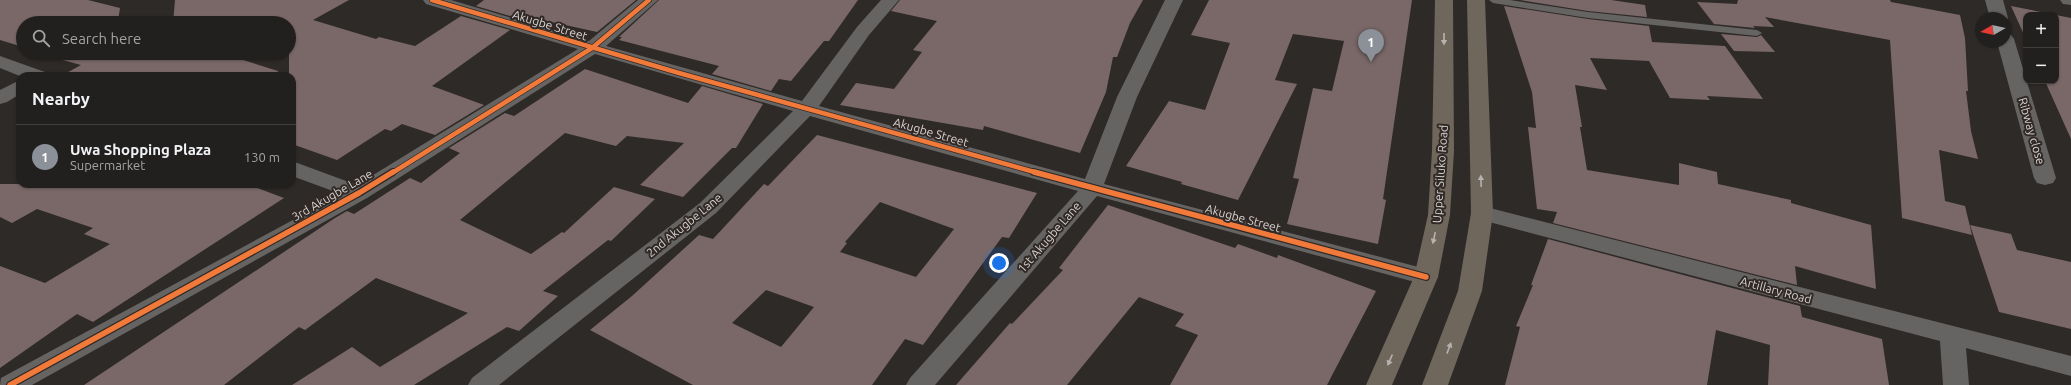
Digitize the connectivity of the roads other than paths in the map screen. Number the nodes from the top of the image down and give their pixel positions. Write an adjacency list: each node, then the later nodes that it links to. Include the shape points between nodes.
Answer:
1 (432, 0): 11 (street, Akugbe Street)
2 (649, 0): 11 (street, 3rd Akugbe Lane)
3 (890, 0): 17 (street, 2nd Akugbe Lane, via 863,31)
4 (1174, 0): 20 (street, 1st Akugbe Lane, via 1127,97)
5 (1444, 0): 23 (main road, Upper Siluko Road, one-way to 23, via 1439,215)
6 (1476, 0): 22 (main road, one-way to 6)
7 (1493, 0): 10 (lane, via 1588,15)
8 (1994, 0): 9 (street)
9 (1997, 12)
10 (1757, 33)
11 (592, 48): 17 (street, Akugbe Street); 21 (street, 3rd Akugbe Lane)
12 (2008, 48): 19 (street, Ribway close)
13 (0, 62): 14 (street)
14 (27, 72)
15 (16, 88): 16 (street)
16 (0, 98)
17 (807, 108): 20 (street, Akugbe Street); 27 (street, 2nd Akugbe Lane, via 708,208)
18 (296, 169): 21 (street)
19 (2046, 178)
20 (1092, 188): 23 (street, Akugbe Street); 28 (street, 1st Akugbe Lane)
21 (359, 193): 26 (street, 3rd Akugbe Lane)
22 (1482, 213): 24 (street, Artillary Road); 30 (main road, one-way to 22, via 1470,291)
23 (1426, 276): 29 (main road, Upper Siluko Road, one-way to 29)
24 (1952, 336): 25 (street, Artillary Road); 31 (street)
25 (2071, 366)
26 (7, 382)
27 (481, 385)
28 (919, 385)
29 (1379, 385)
30 (1435, 385)
31 (1956, 385)

